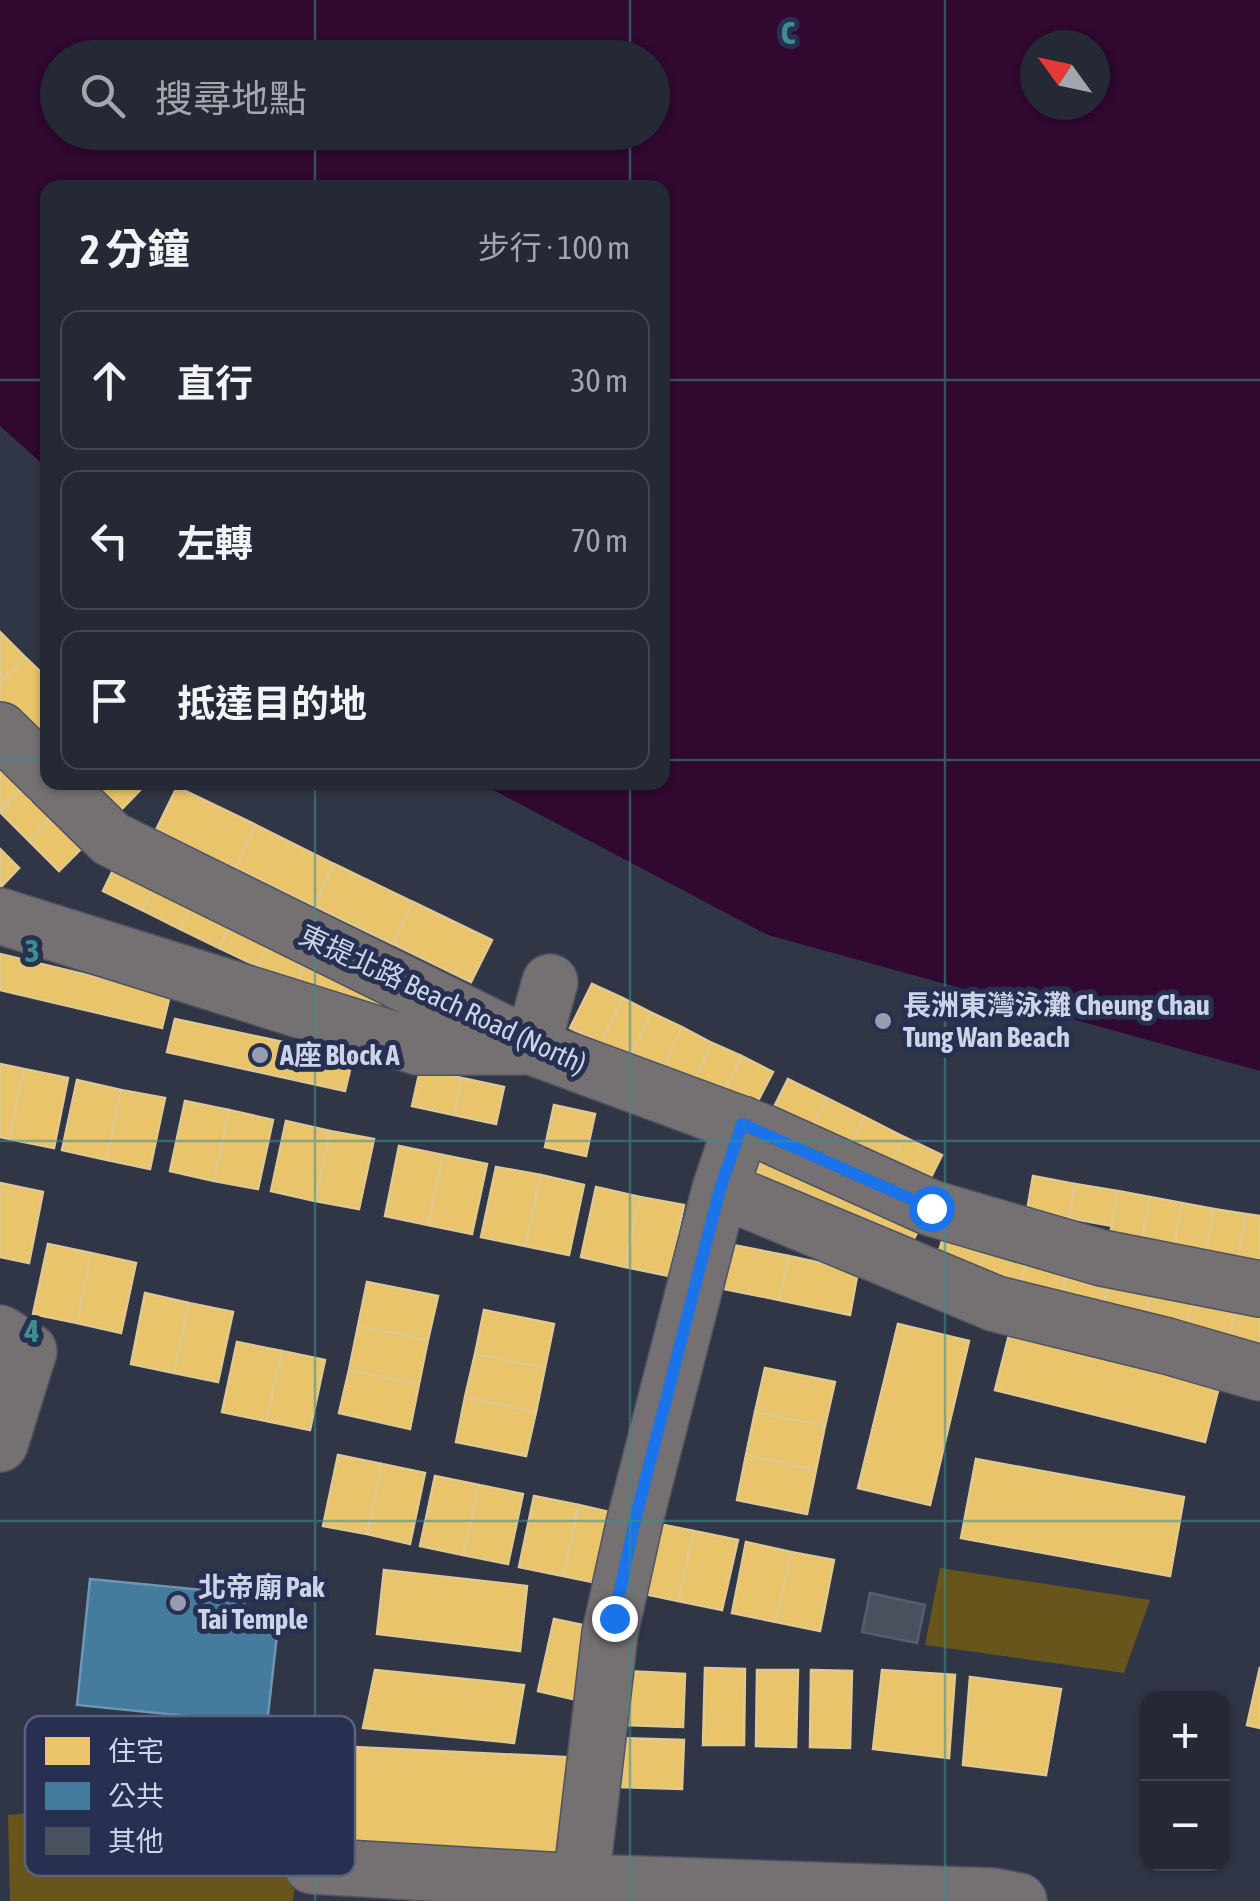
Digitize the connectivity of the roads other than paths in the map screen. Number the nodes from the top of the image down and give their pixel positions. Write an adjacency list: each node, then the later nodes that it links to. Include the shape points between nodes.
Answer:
1 (0, 730): 2 (street)
2 (40, 769)
3 (61, 790): 6 (street, 東提北路 Beach Road (North), via 111,839)
4 (0, 916): 6 (street, via 418,1047)
5 (550, 982): 6 (street)
6 (532, 1047): 7 (street, 東提北路 Beach Road (North))
7 (742, 1124): 8 (street); 9 (street, 東提北路 Beach Road (North), via 931,1208 1102,1258)
8 (720, 1189): 11 (street, via 996,1304); 14 (street, via 610,1633)
9 (1260, 1289)
10 (0, 1333): 12 (street, via 29,1350)
11 (1260, 1373)
12 (0, 1444)
13 (355, 1867): 15 (street)
14 (581, 1882): 15 (street); 16 (street)
15 (522, 1890)
16 (1019, 1901)

